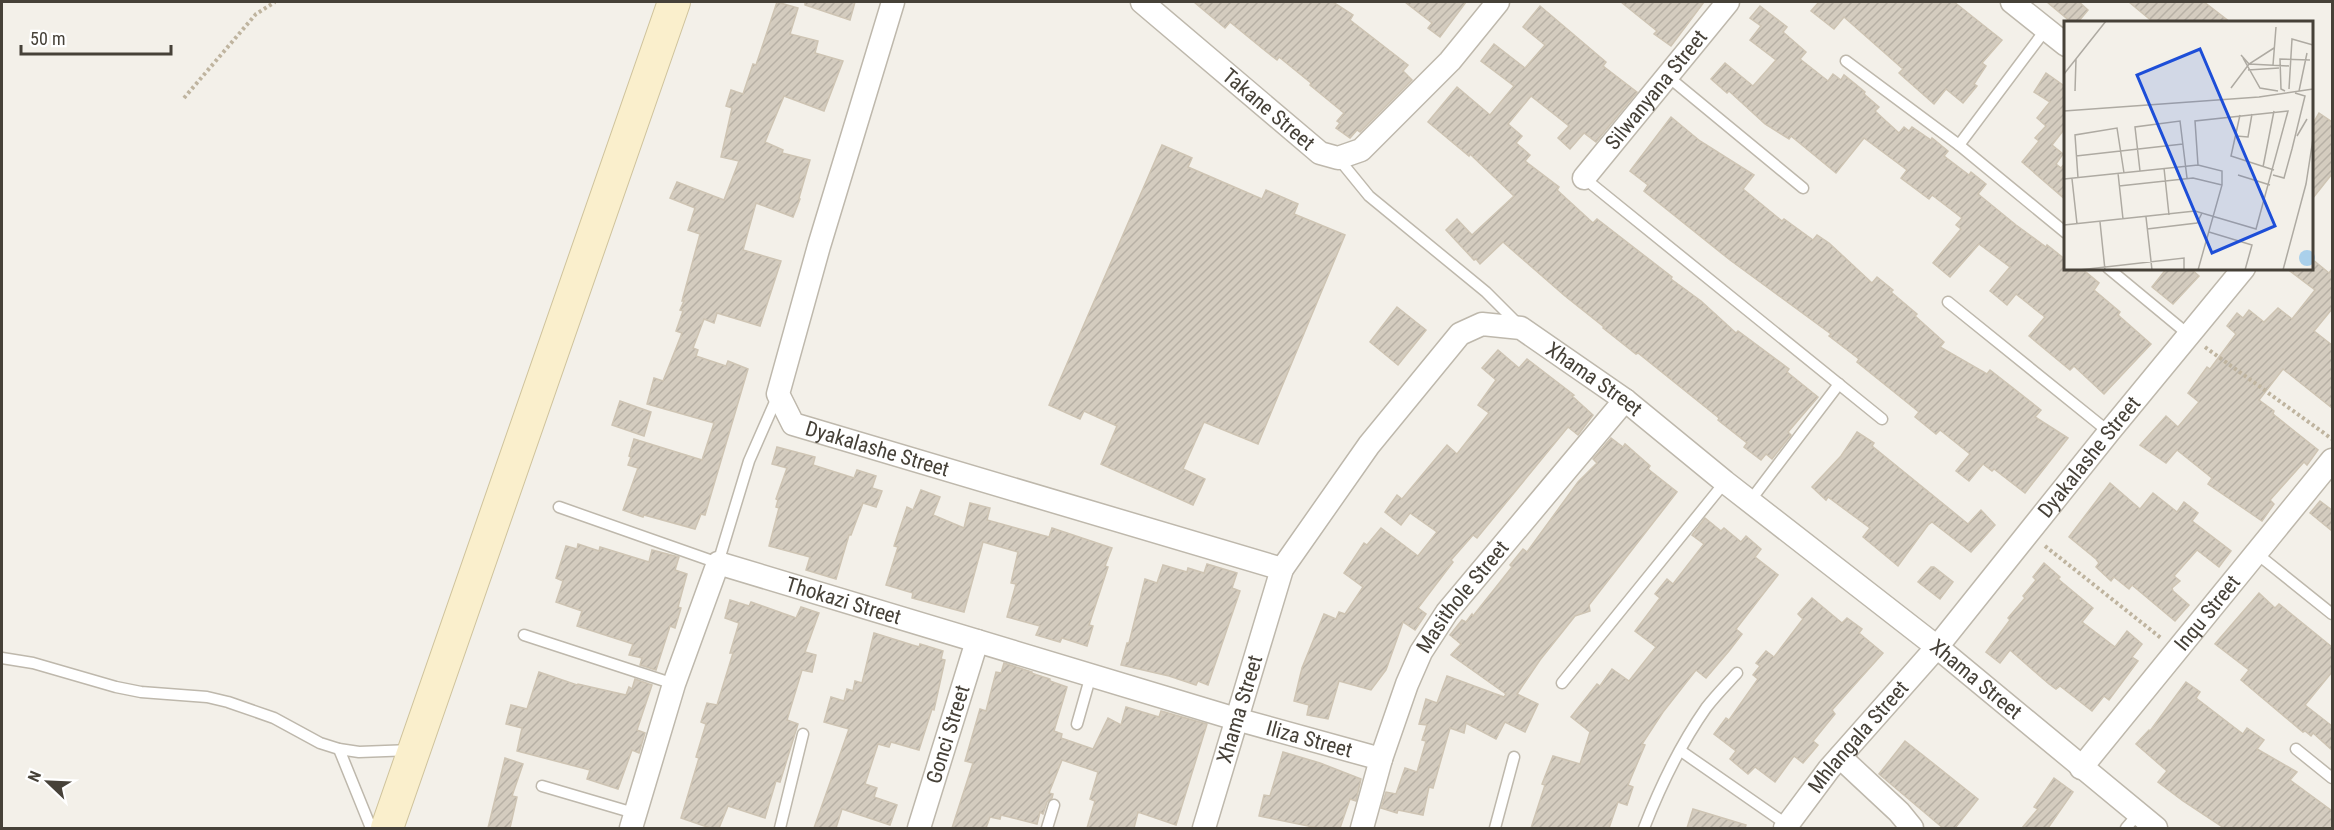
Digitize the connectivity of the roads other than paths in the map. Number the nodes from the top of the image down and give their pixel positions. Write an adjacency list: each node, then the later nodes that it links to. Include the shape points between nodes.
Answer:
1 (675, 2): 47 (main road)
2 (893, 2): 22 (street)
3 (1498, 2): 12 (street, Takane Street, via 1450,61 1361,150)
4 (1728, 2): 10 (street, Silwanyana Street)
5 (2012, 2): 7 (street)
6 (1147, 3): 12 (street, Takane Street, via 1320,153)
7 (2046, 29): 8 (street); 11 (lane)
8 (2064, 43)
9 (1846, 61): 11 (lane)
10 (1666, 75): 13 (street, Silwanyana Street); 14 (lane)
11 (1959, 145): 15 (lane)
12 (1338, 158): 19 (lane, via 1369,196 1486,292)
13 (1584, 178): 21 (lane)
14 (1803, 188)
15 (2064, 231)
16 (2110, 270): 20 (lane)
17 (2242, 270): 20 (street, Dyakalashe Street)
18 (1948, 302): 25 (lane)
19 (1521, 328): 23 (street, Xhama Street); 32 (street, Xhama Street, via 1482,324 1460,334 1369,445)
20 (2189, 335): 25 (street, Dyakalashe Street)
21 (1839, 384): 24 (lane); 28 (lane)
22 (778, 394): 31 (lane, via 748,461); 32 (street, Dyakalashe Street, via 793,424)
23 (1625, 400): 27 (street, Xhama Street); 51 (street, Masithole Street, via 1447,612 1421,652)
24 (1882, 419)
25 (2109, 432): 36 (street, Dyakalashe Street)
26 (2332, 460): 30 (street, Inqu Street)
27 (1725, 482): 28 (street, Xhama Street); 40 (lane)
28 (1750, 501): 36 (street, Xhama Street)
29 (559, 507): 31 (lane)
30 (2256, 553): 33 (lane); 52 (street, Inqu Street)
31 (718, 563): 35 (street, Thokazi Street); 41 (street)
32 (1282, 569): 42 (street, Xhama Street)
33 (2332, 614)
34 (524, 635): 41 (lane)
35 (977, 641): 39 (street, Thokazi Street); 62 (street, Gonci Street)
36 (1937, 647): 50 (street, Mhlangala Street); 52 (street, Xhama Street)
37 (2, 658): 45 (lane, via 124,689 228,702 274,718)
38 (1737, 673): 48 (lane, via 1707,707)
39 (1091, 675): 42 (street, Thokazi Street); 43 (lane)
40 (1562, 683)
41 (674, 684): 56 (street)
42 (1236, 719): 51 (street, Iliza Street); 64 (street, Xhama Street)
43 (1077, 724)
44 (803, 734): 61 (lane)
45 (339, 749): 47 (lane); 59 (lane)
46 (2296, 749): 53 (lane)
47 (414, 750): 60 (main road)
48 (1681, 751): 58 (lane); 67 (lane)
49 (1514, 757): 66 (lane)
50 (1840, 757): 58 (street, Mhlangala Street); 68 (street)
51 (1381, 759): 65 (street, Masithole Street)
52 (2081, 768): 57 (street, Xhama Street)
53 (2332, 778)
54 (542, 786): 56 (lane)
55 (1053, 805): 63 (lane)
56 (633, 821)
57 (2132, 821): 69 (street, Xhama Street)
58 (1786, 826)
59 (371, 828)
60 (387, 828)
61 (780, 828)
62 (919, 828)
63 (1047, 828)
64 (1204, 828)
65 (1362, 828)
66 (1495, 828)
67 (1644, 828)
68 (1912, 828)
69 (2156, 828)

